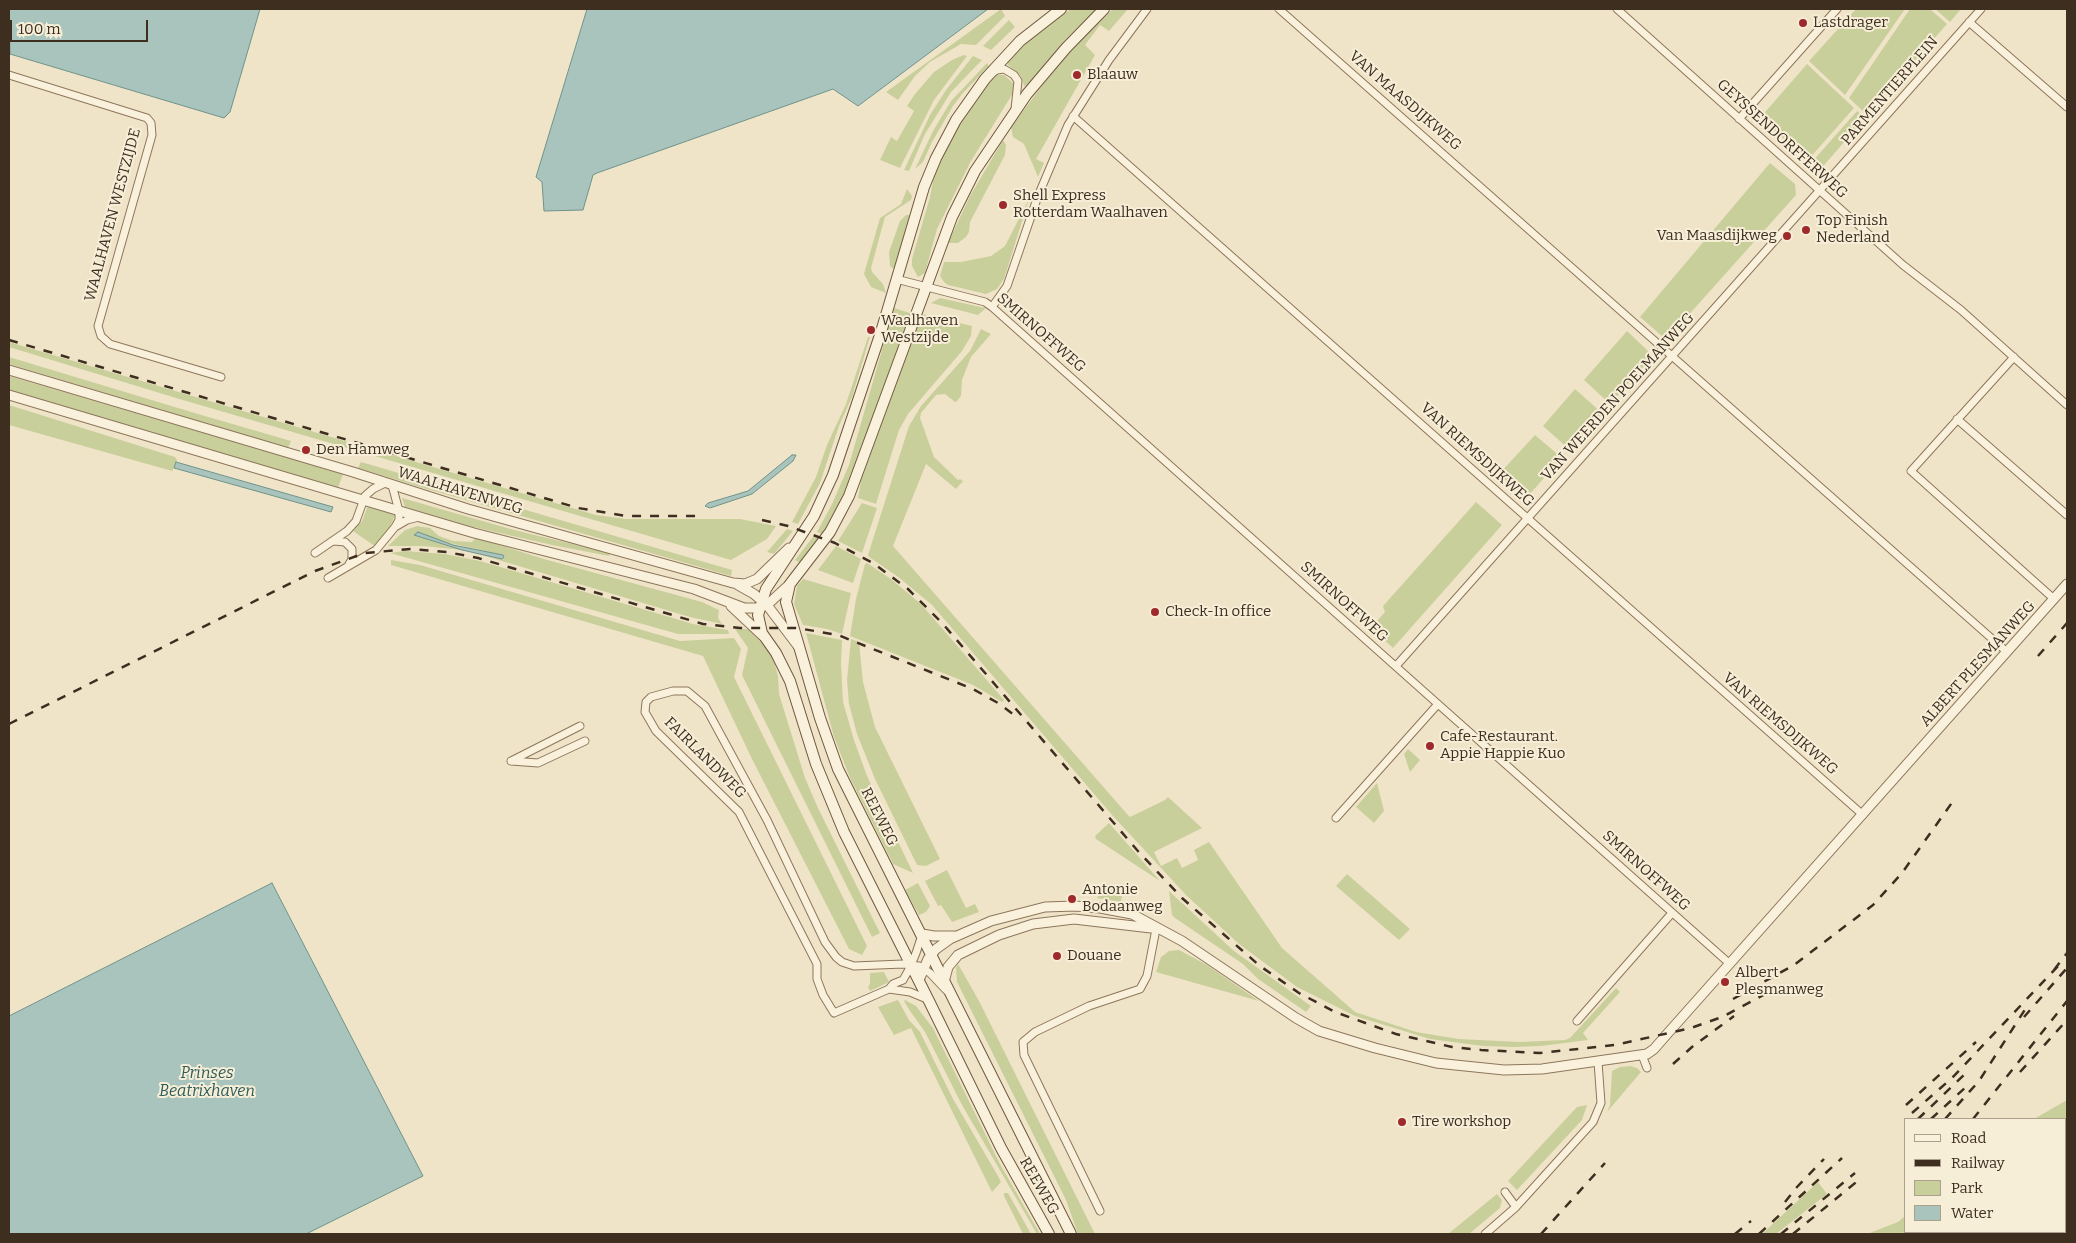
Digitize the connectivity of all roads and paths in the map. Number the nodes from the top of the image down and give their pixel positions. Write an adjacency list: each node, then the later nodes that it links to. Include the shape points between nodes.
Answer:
1 (1062, 9): 10 (main road, via 1020,40)
2 (1104, 9): 12 (main road, via 1053,62)
3 (1147, 9): 13 (street)
4 (1279, 9): 19 (street, VAN MAASDIJKWEG)
5 (1617, 9): 14 (street, GEYSSENDORFFERWEG)
6 (1837, 9): 14 (street)
7 (1981, 9): 8 (street, PARMENTIERPLEIN)
8 (1969, 22): 11 (street); 15 (street, PARMENTIERPLEIN)
9 (9, 75): 22 (street, WAALHAVEN WESTZIJDE, via 148,118 152,134 98,326 101,336 110,344)
10 (985, 79): 12 (street, via 1004,69 1014,75 1018,89); 16 (main road, via 956,120 936,158 924,186)
11 (2067, 108)
12 (1014, 112): 17 (main road, via 959,202)
13 (1073, 116): 18 (street, via 1038,196 1007,286); 32 (street, VAN RIEMSDIJKWEG)
14 (1740, 119): 15 (street, GEYSSENDORFFERWEG)
15 (1820, 192): 19 (street, VAN WEERDEN POELMANWEG); 20 (street, GEYSSENDORFFERWEG)
16 (896, 279): 17 (street, SMIRNOFFWEG); 30 (main road, via 833,475)
17 (925, 287): 18 (street, SMIRNOFFWEG, via 985,302); 38 (main road, via 846,502 826,539)
18 (992, 307): 47 (street, SMIRNOFFWEG)
19 (1673, 356): 32 (street, VAN WEERDEN POELMANWEG); 46 (street, VAN MAASDIJKWEG)
20 (2014, 357): 24 (street, GEYSSENDORFFERWEG); 25 (street)
21 (9, 370): 26 (street, WAALHAVENWEG)
22 (221, 377)
23 (9, 395): 27 (street)
24 (2067, 405)
25 (1957, 419): 29 (street); 41 (street, via 1911,471)
26 (389, 484): 27 (street, via 373,489); 28 (street); 40 (street, WAALHAVENWEG)
27 (363, 500): 28 (street); 34 (street, via 356,521)
28 (399, 511): 31 (street); 33 (street)
29 (2067, 515)
30 (814, 516): 40 (street, via 773,565); 42 (main road)
31 (420, 517): 33 (street); 43 (street, via 678,584)
32 (1528, 519): 47 (street, VAN WEERDEN POELMANWEG); 51 (street, VAN RIEMSDIJKWEG)
33 (395, 527): 36 (street, via 376,550)
34 (333, 541): 35 (street); 36 (street, via 345,542 353,552 351,562)
35 (315, 553)
36 (344, 569): 37 (street)
37 (328, 578)
38 (793, 580): 42 (street, via 778,597); 45 (main road, REEWEG, via 786,596 786,606)
39 (2067, 584): 41 (street, ALBERT PLESMANWEG)
40 (744, 586): 42 (street, REEWEG)
41 (2054, 599): 46 (street, ALBERT PLESMANWEG)
42 (763, 602): 43 (street, via 751,609); 44 (main road, REEWEG, via 760,627); 45 (street, REEWEG)
43 (736, 607): 44 (street, REEWEG)
44 (768, 642): 57 (main road, REEWEG, via 790,681 831,803)
45 (798, 647): 55 (main road, REEWEG, via 838,769)
46 (2007, 652): 51 (street, ALBERT PLESMANWEG)
47 (1396, 666): 48 (street, SMIRNOFFWEG)
48 (1438, 704): 52 (street); 53 (street, SMIRNOFFWEG)
49 (580, 726): 50 (street, via 511,761 538,763)
50 (585, 741)
51 (1863, 815): 60 (street, ALBERT PLESMANWEG)
52 (1336, 818)
53 (1672, 912): 60 (street, SMIRNOFFWEG); 68 (street)
54 (1156, 929): 56 (street, via 1132,914 1061,906 1019,913); 64 (street, via 1074,918 1033,924 958,955 948,967); 70 (street, via 1199,952 1306,1024 1332,1036 1417,1059 1487,1069 1542,1069); 74 (street, via 1147,976 1140,988 1094,1004 1035,1032 1023,1042 1022,1050)
55 (922, 934): 56 (street); 58 (main road, REEWEG); 61 (street)
56 (957, 935): 58 (street)
57 (903, 949): 59 (street); 61 (main road, REEWEG)
58 (931, 954): 62 (street); 64 (main road, REEWEG)
59 (895, 964): 61 (street); 65 (street, FAIRLANDWEG, via 854,966 836,957 825,942 767,820 705,706 687,691 651,697 646,702 645,712 656,731 739,812 817,964 817,978 834,1013)
60 (1730, 964): 69 (street, ALBERT PLESMANWEG, via 1654,1049)
61 (911, 965): 62 (street, REEWEG); 63 (main road, REEWEG); 65 (street, via 903,980)
62 (923, 968): 63 (street); 66 (street, REEWEG)
63 (919, 980): 67 (main road, REEWEG)
64 (944, 982): 66 (main road, REEWEG)
65 (890, 989): 67 (street, via 915,993)
66 (950, 994): 76 (main road, REEWEG)
67 (929, 1001): 75 (main road, REEWEG, via 1000,1148)
68 (1577, 1021)
69 (1642, 1055): 70 (street, ALBERT PLESMANWEG); 71 (street)
70 (1598, 1062): 73 (street, via 1601,1102 1597,1117)
71 (1647, 1068)
72 (1505, 1192): 73 (street)
73 (1516, 1207): 77 (street)
74 (1100, 1211)
75 (1049, 1234)
76 (1071, 1234)
77 (1485, 1234)

